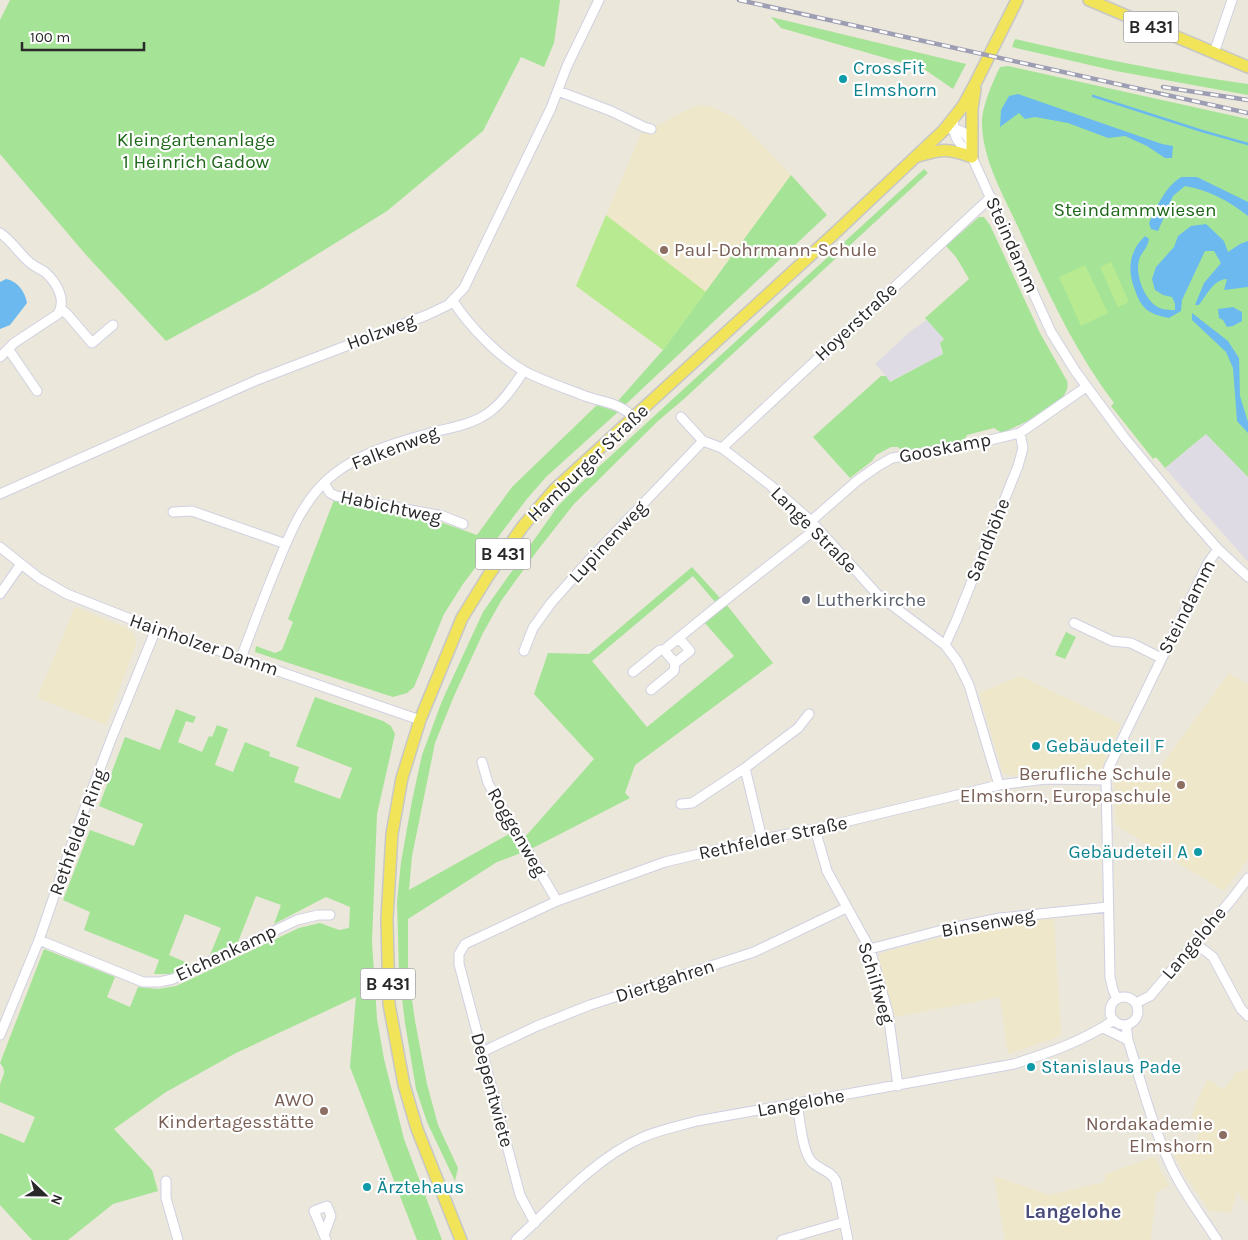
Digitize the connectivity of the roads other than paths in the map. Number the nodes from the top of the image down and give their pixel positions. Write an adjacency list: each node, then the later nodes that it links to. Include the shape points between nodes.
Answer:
1 (599, 0): 8 (street, Holzweg)
2 (1017, 0): 7 (main road, Hamburger Straße / B 431)
3 (1089, 0): 5 (main road, B 431)
4 (1232, 0): 5 (street)
5 (1214, 54): 6 (main road, B 431)
6 (1248, 67)
7 (976, 82): 9 (main road, Hamburger Straße / B 431); 12 (main road, via 972,109)
8 (558, 91): 10 (street); 15 (street, Holzweg, via 464,288)
9 (950, 126): 11 (main road, Hamburger Straße / B 431); 12 (street, Steindamm, via 966,134 971,142)
10 (651, 129)
11 (917, 156): 12 (main road, via 953,150); 24 (main road, Hamburger Straße / B 431)
12 (972, 157): 13 (street, Steindamm)
13 (991, 198): 21 (street, Steindamm, via 1051,332); 27 (street, Hoyerstraße)
14 (0, 233): 16 (street, via 55,283)
15 (453, 301): 20 (street, via 468,322 506,358); 29 (street, Holzweg, via 427,315 257,380)
16 (61, 309): 17 (street, via 92,343); 18 (street, via 54,318 14,343)
17 (113, 325)
18 (9, 350): 19 (street); 22 (street)
19 (0, 357)
20 (524, 370): 24 (street, via 593,399 620,406); 28 (street, Falkenweg, via 498,405 476,420 384,448 342,468)
21 (1086, 387): 25 (street, Gooskamp); 35 (street, Steindamm)
22 (37, 391)
23 (681, 417): 26 (street, Lange Straße)
24 (634, 418): 51 (main road, Hamburger Straße / B 431, via 542,503 493,568 462,618)
25 (1020, 433): 32 (street, Gooskamp, via 892,458 858,480); 42 (street, Sandhöhe, via 1023,448 1018,466)
26 (704, 442): 27 (street, Lange Straße); 44 (street, Lupinenweg, via 590,559 551,604 534,628)
27 (722, 448): 32 (street, Lange Straße)
28 (324, 483): 31 (street, Habichtweg, via 336,496 443,516); 33 (street, Falkenweg, via 298,518)
29 (0, 494)
30 (173, 512): 33 (street, via 192,511)
31 (463, 524)
32 (814, 524): 41 (street, Gooskamp); 42 (street, Lange Straße, via 877,594)
33 (286, 544): 45 (street, Falkenweg)
34 (0, 547): 36 (street, Hainholzer Damm)
35 (1218, 550): 37 (street); 46 (street, Steindamm, via 1208,562)
36 (20, 564): 38 (street); 40 (street, Hainholzer Damm, via 68,594)
37 (1248, 577)
38 (0, 594)
39 (1074, 623): 46 (street, via 1112,641 1131,643)
40 (156, 629): 45 (street, Hainholzer Damm); 64 (street, Rethfelder Ring, via 77,829)
41 (679, 638): 43 (street, Gooskamp); 47 (street, via 690,651)
42 (945, 645): 55 (street, Lange Straße, via 968,685)
43 (664, 650): 47 (street); 48 (street, Gooskamp)
44 (524, 651)
45 (241, 658): 51 (street, Hainholzer Damm)
46 (1161, 658): 54 (street, Steindamm, via 1109,767)
47 (675, 664): 49 (street, via 674,671)
48 (633, 672)
49 (651, 690)
50 (809, 714): 53 (street, via 798,728)
51 (420, 720): 83 (main road, Hamburger Straße / B 431, via 402,778 392,834 387,919 389,1004 404,1085 417,1129)
52 (482, 762): 60 (street, Roggenweg, via 488,783)
53 (745, 768): 56 (street, via 692,803); 58 (street)
54 (1106, 780): 55 (street, Rethfelder Straße, via 1046,779); 61 (street, Steindamm)
55 (999, 785): 57 (street, Rethfelder Straße)
56 (681, 804)
57 (815, 829): 58 (street, Rethfelder Straße); 62 (street, Schilfweg, via 826,871)
58 (762, 839): 60 (street, Rethfelder Straße, via 665,862)
59 (1248, 878): 65 (street, Langelohe)
60 (556, 901): 67 (street, Rethfelder Straße, via 465,944)
61 (1108, 907): 66 (street, Binsenweg, via 1000,918); 68 (street, Steindamm, via 1110,977)
62 (846, 908): 66 (street, Schilfweg); 76 (street, Diertgahren, via 754,952 590,1005)
63 (330, 915): 64 (street, Eichenkamp, via 318,914 297,920 173,979 159,982 143,982)
64 (39, 940): 74 (street, Rethfelder Ring)
65 (1195, 943): 69 (street, Langelohe, via 1150,996); 70 (street, via 1213,957)
66 (870, 949): 77 (street, Schilfweg, via 888,1013)
67 (459, 954): 76 (street, Deepentwiete)
68 (1117, 999): 69 (street, via 1125,997); 71 (street, via 1111,1009)
69 (1136, 1003): 72 (street, via 1137,1016)
70 (1248, 1016)
71 (1114, 1020): 72 (street); 73 (street, Langelohe)
72 (1126, 1025): 75 (street)
73 (1102, 1028): 75 (street); 77 (street, Langelohe, via 1050,1052 1014,1064)
74 (0, 1035)
75 (1128, 1040): 87 (street, via 1170,1166)
76 (482, 1052): 81 (street, Deepentwiete, via 520,1195)
77 (898, 1086): 78 (street, Langelohe)
78 (797, 1104): 80 (street, via 809,1158 833,1175); 81 (street, Langelohe, via 697,1121 641,1138 596,1166)
79 (166, 1181): 82 (street, via 166,1198)
80 (844, 1222): 85 (street); 86 (street)
81 (535, 1223): 84 (street, Langelohe)
82 (178, 1240)
83 (461, 1240)
84 (516, 1240)
85 (782, 1240)
86 (848, 1240)
87 (1217, 1240)

